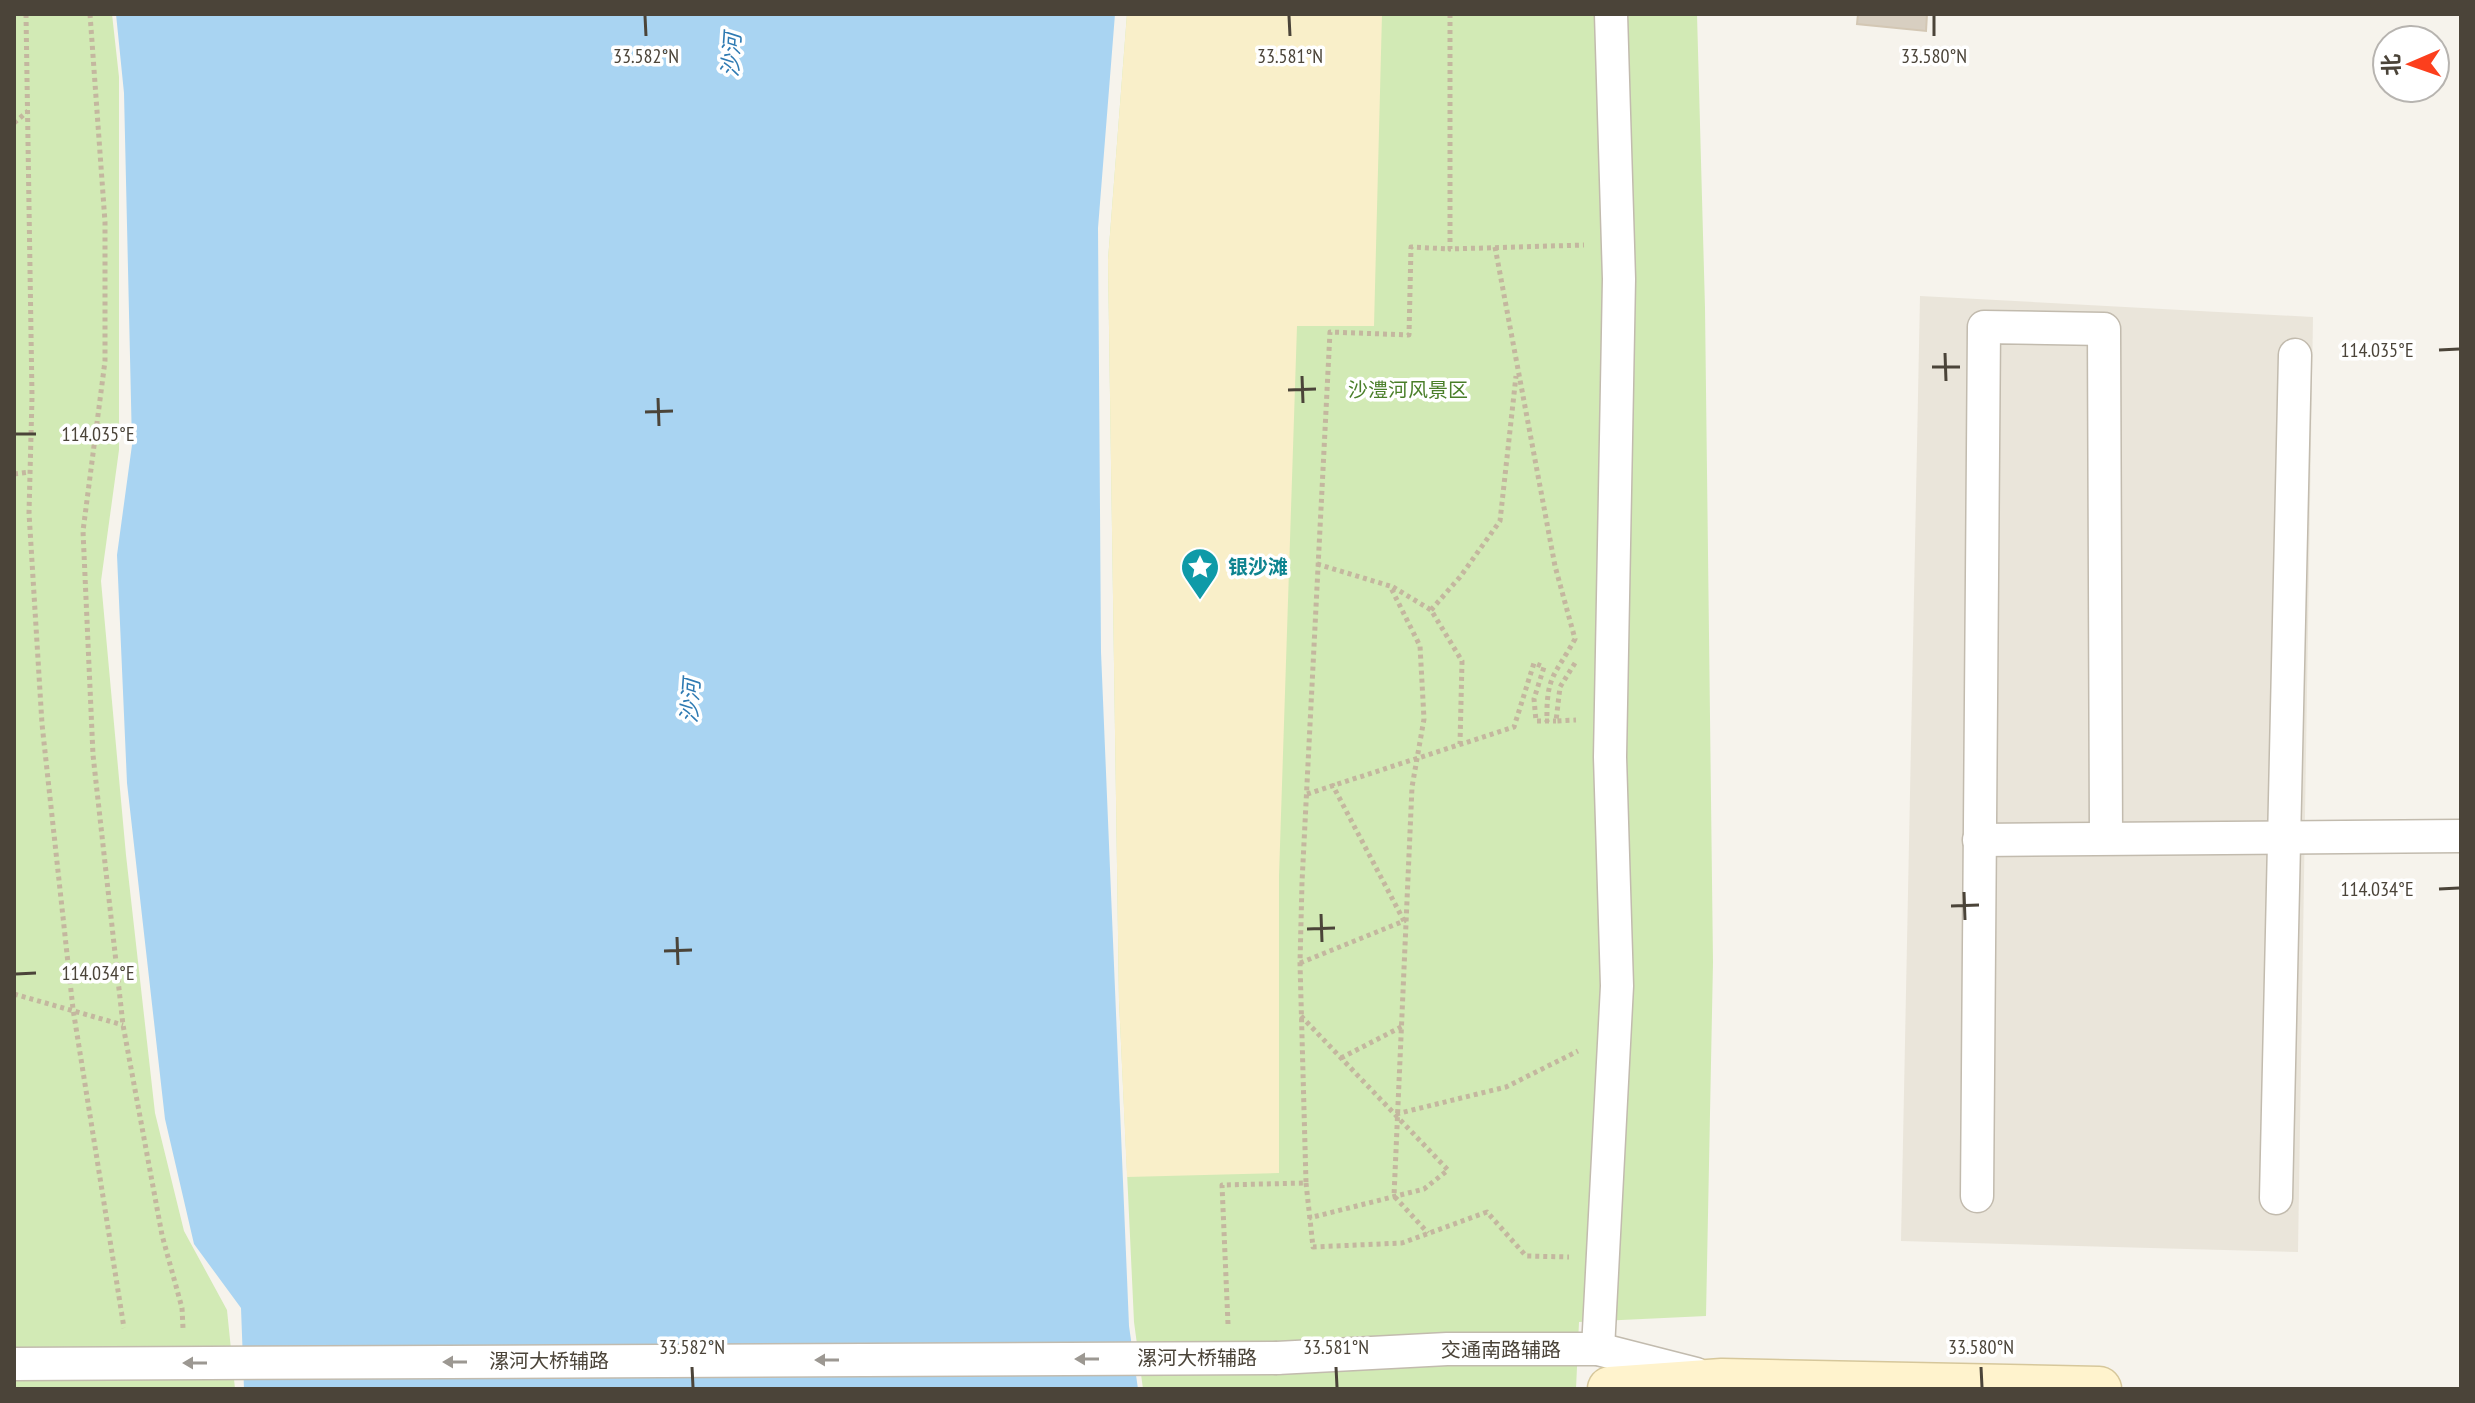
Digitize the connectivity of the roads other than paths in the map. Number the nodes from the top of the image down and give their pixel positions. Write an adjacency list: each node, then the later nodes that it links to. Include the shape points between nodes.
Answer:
1 (1611, 14): 11 (street, via 1617,244 1610,757 1617,986 1603,1257)
2 (2295, 355): 3 (street)
3 (2285, 835): 4 (street); 5 (street); 8 (street)
4 (2461, 836)
5 (2106, 838): 6 (street); 6 (street, via 2104,329 1984,327)
6 (1979, 840): 7 (street)
7 (1977, 1196)
8 (2276, 1198)
9 (1277, 1358): 10 (street, 漯河大桥辅路, one-way to 10, bridge); 11 (street, 交通南路辅路, via 1447,1349)
10 (14, 1364)
11 (1604, 1369): 12 (main road, via 1722,1381)
12 (2099, 1389)

